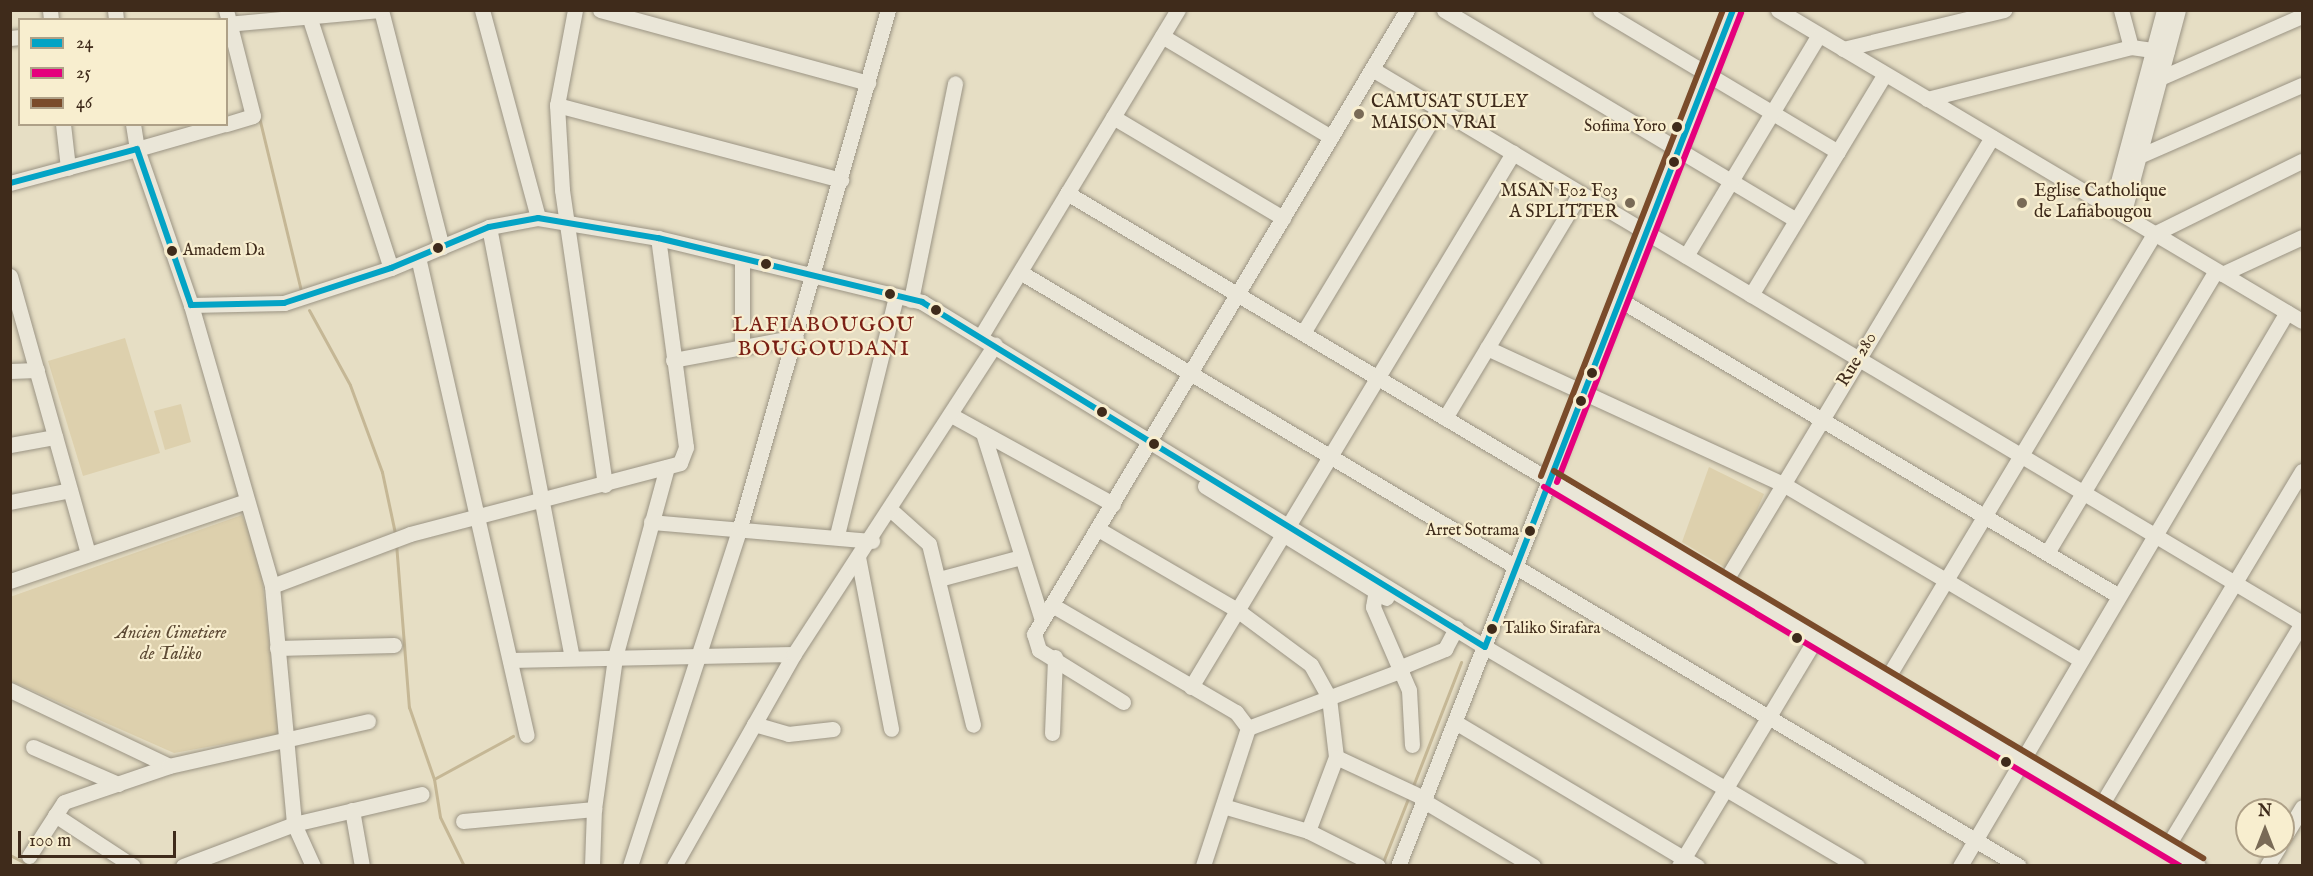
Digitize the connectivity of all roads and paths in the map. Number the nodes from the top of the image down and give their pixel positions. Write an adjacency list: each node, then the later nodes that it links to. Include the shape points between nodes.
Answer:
1 (381, 10): 17 (street); 65 (street)
2 (482, 10): 56 (street)
3 (574, 10): 33 (street)
4 (600, 10): 29 (street)
5 (888, 10): 29 (street)
6 (1178, 10): 21 (street)
7 (1407, 10): 25 (street)
8 (1444, 10): 44 (street)
9 (1600, 10): 27 (street)
10 (1733, 10): 27 (street)
11 (1778, 10): 20 (street)
12 (2004, 10): 16 (street)
13 (2121, 10): 22 (street)
14 (2164, 10): 24 (street)
15 (2178, 10): 24 (street)
16 (1983, 13): 23 (street)
17 (309, 15): 19 (street); 69 (street)
18 (2302, 16): 28 (street)
19 (228, 19): 37 (street, via 253,116)
20 (1819, 35): 23 (street); 35 (street)
21 (1162, 36): 36 (street); 41 (street)
22 (2131, 47): 24 (street); 32 (street)
23 (1843, 49): 26 (street)
24 (2160, 51): 28 (street); 55 (street)
25 (1372, 69): 34 (street); 41 (street)
26 (1885, 74): 32 (street); 45 (street)
27 (1708, 75): 35 (street); 44 (street)
28 (2160, 78): 47 (street)
29 (868, 83): 50 (street)
30 (955, 83): 76 (street)
31 (2302, 85): 47 (street)
32 (1927, 99): 42 (street)
33 (557, 105): 50 (street); 58 (street)
34 (1438, 109): 46 (street); 80 (street)
35 (1773, 113): 45 (street); 51 (street)
36 (1113, 117): 53 (street); 57 (street)
37 (228, 123)
38 (63, 126): 49 (street)
39 (133, 126): 43 (street)
40 (218, 126): 43 (street)
41 (1331, 137): 57 (street)
42 (1992, 137): 55 (street); 86 (street, Rue 280)
43 (137, 149): 49 (street); 78 (street)
44 (1678, 150): 51 (street); 61 (street)
45 (1838, 152): 59 (street)
46 (1513, 153): 54 (street); 91 (street)
47 (2137, 157): 55 (street)
48 (2302, 160): 62 (street)
49 (68, 168): 52 (street)
50 (841, 180): 73 (street)
51 (1731, 182): 59 (street); 66 (street)
52 (10, 183)
53 (1067, 193): 70 (street); 74 (street)
54 (1580, 193): 61 (street); 85 (street)
55 (2117, 212): 62 (street)
56 (538, 218): 58 (street); 60 (street)
57 (1283, 218): 74 (street)
58 (565, 220): 64 (street); 106 (street)
59 (1796, 220): 75 (street)
60 (489, 227): 65 (street); 111 (street)
61 (1647, 233): 66 (street); 77 (street)
62 (2154, 234): 71 (street); 100 (street)
63 (2302, 237): 71 (street)
64 (658, 238): 68 (street); 87 (street)
65 (442, 247): 67 (street)
66 (1686, 256): 75 (street)
67 (418, 257): 69 (street); 115 (street)
68 (742, 261): 73 (street); 84 (street)
69 (391, 268): 78 (street, via 284,303)
70 (1020, 272): 81 (street); 90 (street)
71 (2219, 273): 79 (street); 108 (street)
72 (10, 276): 88 (street)
73 (814, 280): 76 (street); 82 (street)
74 (1238, 294): 80 (street); 90 (street)
75 (1752, 295): 86 (street)
76 (904, 298): 81 (street); 120 (street)
77 (1620, 300): 92 (street); 95 (street)
78 (191, 305): 109 (street)
79 (2297, 316): 121 (street)
80 (1303, 333): 91 (street)
81 (981, 336): 83 (street)
82 (796, 337): 84 (street); 117 (street)
83 (995, 345): 93 (street); 98 (street)
84 (742, 347): 87 (street)
85 (1487, 348): 92 (street); 94 (street)
86 (1859, 359): 95 (street, Rue 280); 100 (street)
87 (673, 360): 102 (street, via 686,457)
88 (37, 370): 89 (street); 97 (street)
89 (10, 371)
90 (1191, 373): 98 (street); 101 (street)
91 (1378, 378): 94 (street); 101 (street)
92 (1584, 392): 104 (street); 105 (street)
93 (951, 415): 96 (street); 113 (street)
94 (1445, 418): 104 (street)
95 (1822, 420): 105 (street, Rue 280); 114 (street)
96 (983, 433): 112 (street); 126 (street)
97 (55, 437): 99 (street); 107 (street)
98 (1150, 443): 112 (street); 119 (street, via 1160,455)
99 (10, 444)
100 (2021, 455): 108 (street); 114 (street)
101 (1330, 456): 119 (street); 127 (street)
102 (667, 467): 106 (street); 116 (street)
103 (2302, 471): 132 (street)
104 (1549, 479): 127 (street); 131 (street)
105 (1784, 484): 130 (street); 131 (street, Rue 280)
106 (605, 485): 111 (street)
107 (70, 490): 110 (street); 124 (street)
108 (2084, 492): 121 (street); 123 (street)
109 (247, 501): 124 (street); 133 (street)
110 (10, 502)
111 (543, 504): 115 (street); 146 (street)
112 (1113, 504): 118 (street)
113 (891, 510): 122 (street); 128 (street, via 929,544)
114 (1984, 516): 123 (street); 130 (street)
115 (476, 519): 133 (street, via 410,534); 149 (street)
116 (651, 522): 117 (street); 147 (street)
117 (740, 527): 120 (street); 145 (street)
118 (1098, 529): 136 (street); 137 (street)
119 (1285, 532): 134 (street); 137 (street)
120 (837, 535): 122 (street)
121 (2155, 535): 132 (street); 135 (street)
122 (872, 541): 125 (street)
123 (2047, 553): 135 (street)
124 (88, 554): 129 (street)
125 (858, 557): 144 (street); 164 (street)
126 (1021, 557): 128 (street); 138 (street)
127 (1514, 566): 142 (street); 157 (street)
128 (939, 579): 161 (street)
129 (10, 580)
130 (1945, 580): 150 (street); 152 (street)
131 (1724, 583): 140 (street)
132 (2235, 583): 178 (street); 186 (street, via 2302,623)
133 (272, 586): 143 (street)
134 (1376, 587): 139 (street); 151 (street, via 1373,607)
135 (2119, 596): 150 (street)
136 (1052, 605): 138 (street); 153 (street)
137 (1237, 610): 153 (street); 155 (street, via 1296,650)
138 (1042, 620): 148 (street, via 1034,642)
139 (1454, 633): 142 (street); 151 (street, via 1445,649)
140 (1816, 638): 152 (street); 157 (street)
141 (394, 645): 143 (street)
142 (1485, 647): 159 (street); 174 (street)
143 (278, 648): 167 (street)
144 (794, 654): 145 (street); 160 (street)
145 (696, 656): 147 (street); 194 (street)
146 (572, 657): 147 (street); 149 (street)
147 (615, 657): 179 (street)
148 (1055, 657): 156 (street); 165 (street)
149 (510, 660): 166 (street)
150 (2081, 660): 171 (street)
151 (1401, 669): 155 (street); 168 (street, via 1412,710)
152 (1886, 680): 171 (street)
153 (1191, 687): 162 (street, via 1236,712)
154 (10, 690): 172 (street)
155 (1329, 698): 162 (street); 170 (street)
156 (1123, 702)
157 (1768, 716): 174 (street); 185 (street)
158 (368, 721): 167 (street)
159 (1455, 722): 176 (street); 188 (street)
160 (754, 724): 163 (street, via 788,734); 195 (street)
161 (973, 725)
162 (1248, 728): 177 (street)
163 (833, 729)
164 (891, 729)
165 (1052, 733)
166 (527, 735)
167 (286, 740): 172 (street); 183 (street)
168 (1412, 745)
169 (33, 747): 173 (street)
170 (1336, 757): 176 (street); 184 (street)
171 (2022, 760): 178 (street); 185 (street)
172 (169, 766): 173 (street)
173 (118, 783): 181 (street, via 64,802)
174 (1724, 790): 188 (street); 200 (street)
175 (422, 794): 180 (street)
176 (1424, 800): 198 (street); 199 (street)
177 (1223, 807): 184 (street); 196 (street)
178 (2100, 807): 186 (street)
179 (594, 809): 182 (street); 193 (street)
180 (352, 810): 183 (street); 192 (street)
181 (56, 815): 187 (street); 189 (street)
182 (463, 821)
183 (294, 824): 190 (street); 191 (street)
184 (1308, 831): 197 (street)
185 (1975, 839): 201 (street); 202 (street)
186 (2167, 847): 203 (street)
187 (29, 856)
188 (1686, 863)
189 (133, 866)
190 (183, 866)
191 (313, 866)
192 (362, 866)
193 (592, 866)
194 (630, 866)
195 (674, 866)
196 (1203, 866)
197 (1378, 866)
198 (1398, 866)
199 (1533, 866)
200 (1857, 866)
201 (1960, 866)
202 (2019, 866)
203 (2198, 866)

